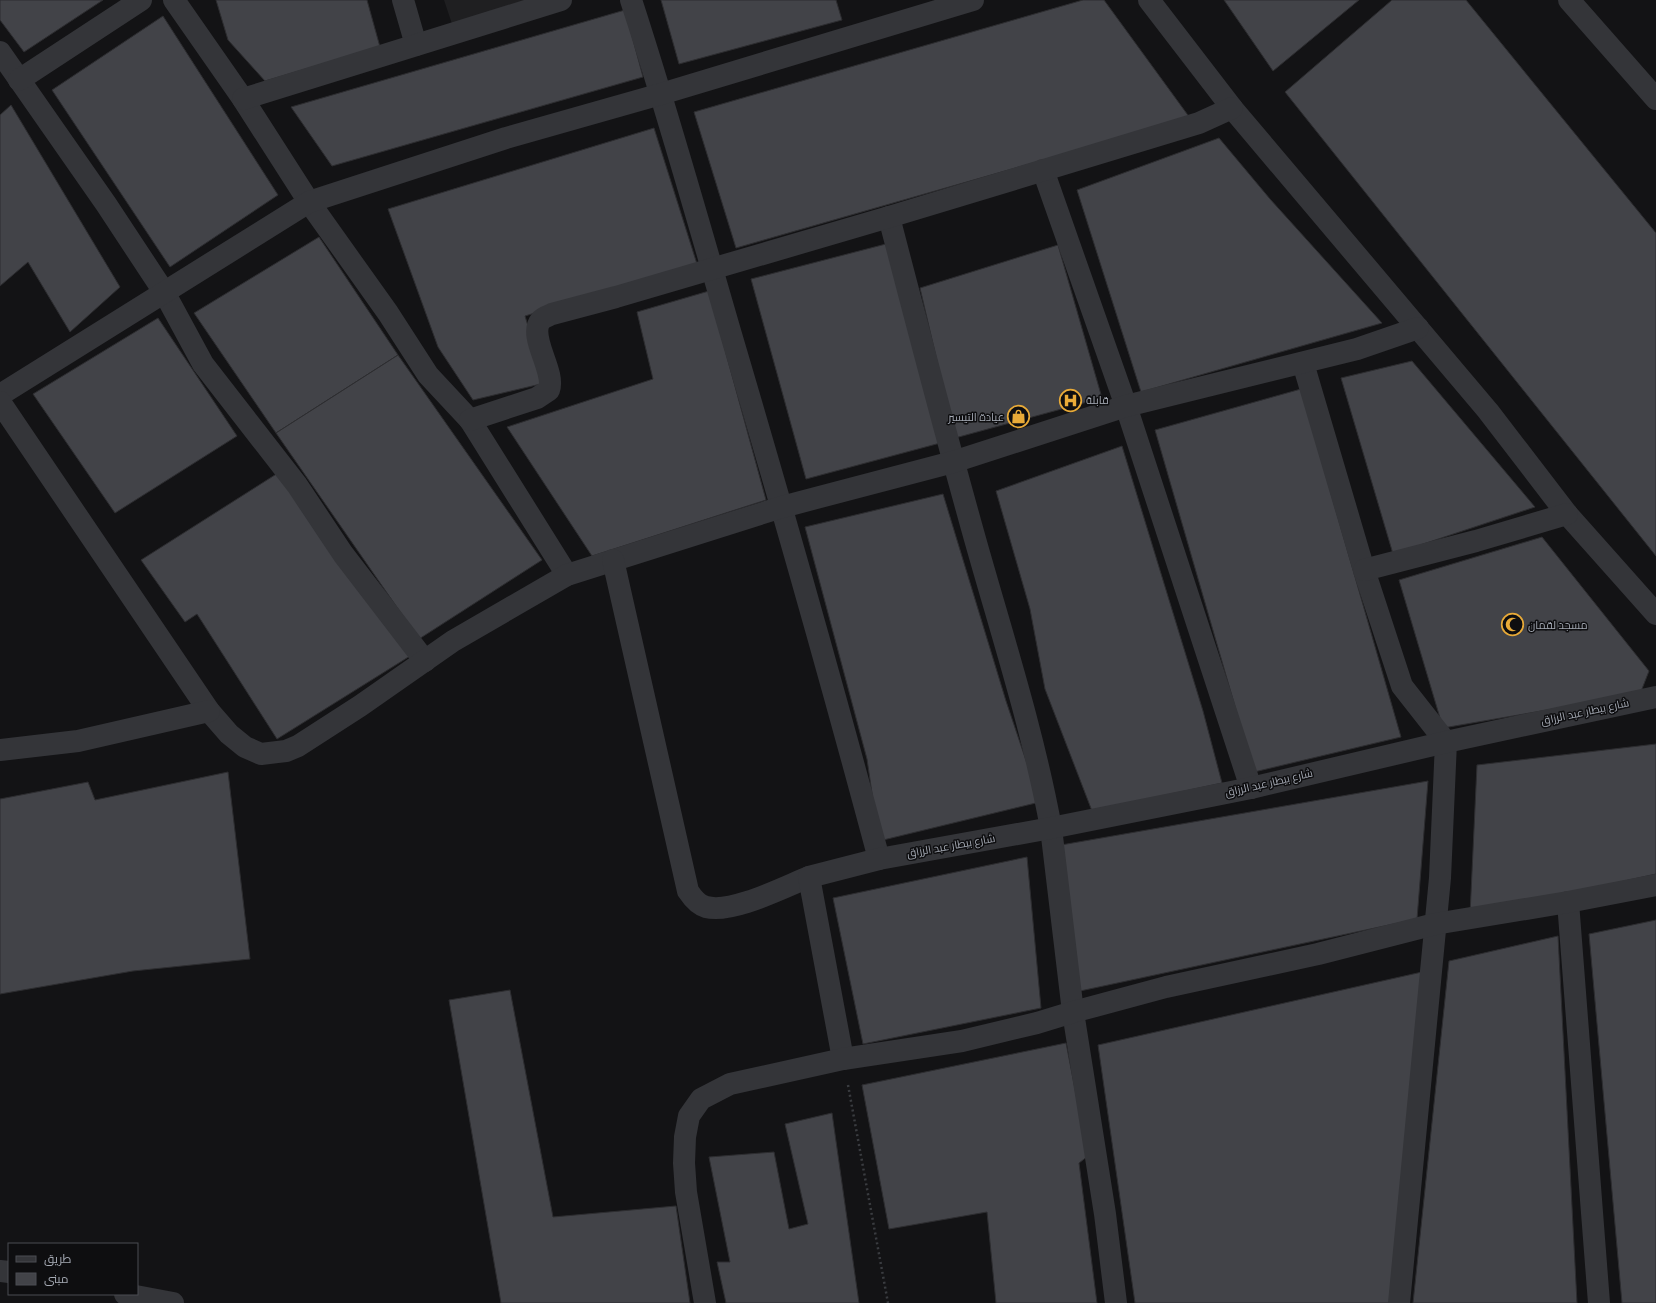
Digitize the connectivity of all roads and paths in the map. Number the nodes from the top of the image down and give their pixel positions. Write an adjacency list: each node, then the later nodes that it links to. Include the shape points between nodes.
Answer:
1 (141, 0): 11 (street)
2 (174, 0): 13 (street)
3 (403, 0): 9 (street)
4 (561, 0): 9 (street)
5 (631, 0): 12 (street)
6 (973, 0): 12 (street)
7 (1149, 0): 15 (street)
8 (1569, 0): 14 (street)
9 (416, 45): 13 (street)
10 (0, 52): 11 (street)
11 (19, 80): 20 (street)
12 (661, 94): 17 (street, via 506,138); 19 (street)
13 (243, 98): 17 (street)
14 (1656, 99)
15 (1232, 108): 16 (street, via 1199,123); 21 (street)
16 (1043, 170): 18 (street); 25 (street)
17 (309, 202): 20 (street); 26 (street, via 388,313 428,375)
18 (889, 217): 19 (street); 27 (street)
19 (712, 268): 26 (street, via 543,318 537,326 537,332 550,380 549,390 537,398); 28 (street)
20 (164, 292): 23 (street); 34 (street, via 203,364 297,485 343,554)
21 (1418, 328): 22 (street, via 1357,349); 29 (street, via 1488,411)
22 (1303, 363): 25 (street); 31 (street)
23 (0, 396)
24 (0, 402): 36 (street)
25 (1126, 406): 27 (street); 39 (street)
26 (470, 420): 32 (street)
27 (953, 462): 28 (street); 40 (street, via 1019,696)
28 (782, 507): 30 (street); 41 (street)
29 (1567, 514): 31 (street); 33 (street)
30 (612, 560): 32 (street); 42 (street, شارع بيطار عبد الرزاق, via 688,891 706,907 724,908 748,902)
31 (1364, 570): 37 (street, via 1402,686)
32 (567, 575): 34 (street)
33 (1656, 614)
34 (425, 661): 36 (street, via 354,710 286,751 261,754 245,747 229,734)
35 (1656, 697): 37 (street, شارع بيطار عبد الرزاق)
36 (209, 711): 38 (street, via 78,741)
37 (1446, 742): 39 (street, شارع بيطار عبد الرزاق); 45 (street, via 1440,878)
38 (0, 750)
39 (1251, 788): 40 (street, شارع بيطار عبد الرزاق)
40 (1051, 828): 41 (street, شارع بيطار عبد الرزاق); 46 (street)
41 (879, 859): 42 (street, شارع بيطار عبد الرزاق)
42 (809, 877): 47 (street)
43 (1656, 885): 44 (street)
44 (1568, 902): 45 (street); 54 (street)
45 (1435, 924): 46 (street, via 1318,954 1166,987); 53 (street)
46 (1073, 1012): 47 (street, via 1037,1024 962,1041); 52 (street, via 1105,1214)
47 (843, 1059): 50 (street, via 730,1084 701,1099 689,1116 685,1137 686,1192); 51 (path)
48 (130, 1295): 49 (street)
49 (173, 1303)
50 (705, 1303)
51 (888, 1303)
52 (1116, 1303)
53 (1399, 1303)
54 (1599, 1303)

